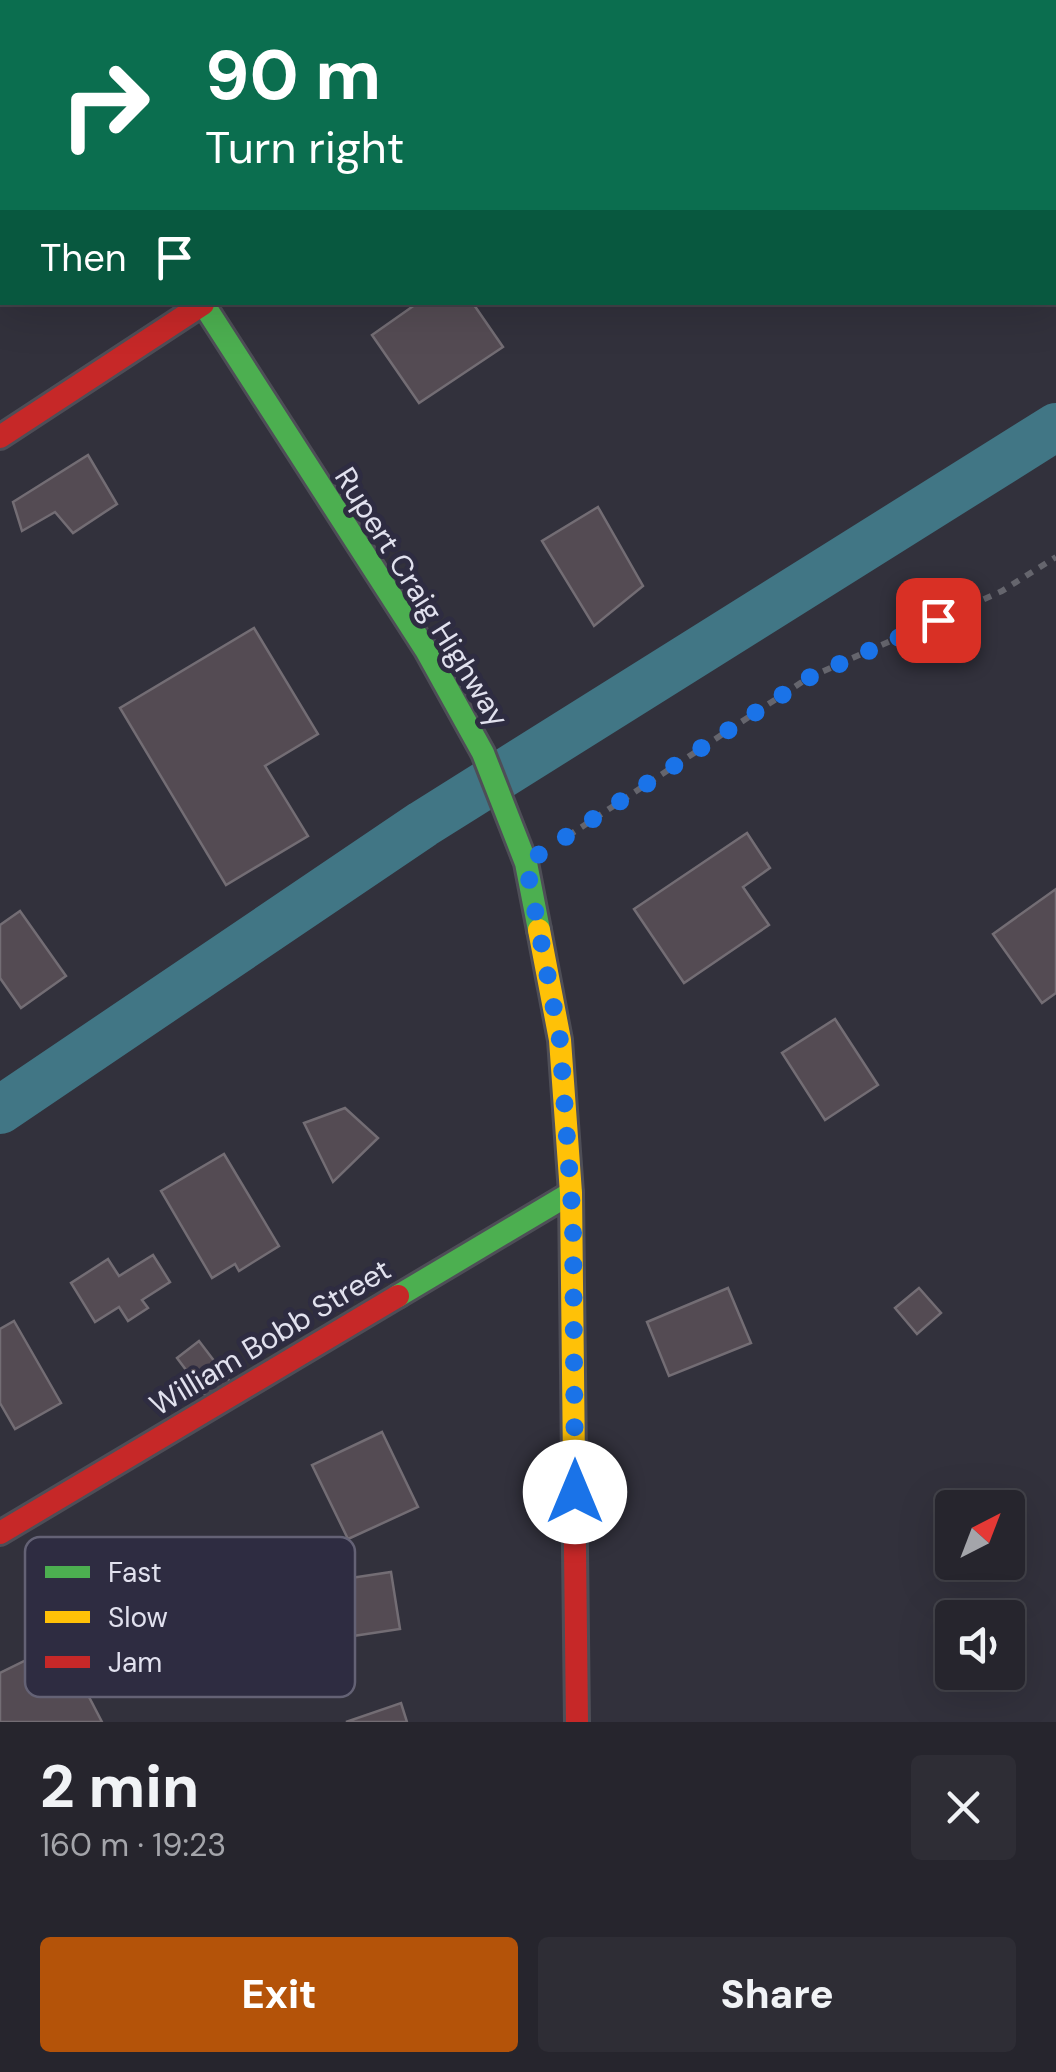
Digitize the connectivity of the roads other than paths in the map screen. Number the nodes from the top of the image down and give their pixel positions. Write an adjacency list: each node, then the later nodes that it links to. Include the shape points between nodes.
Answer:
1 (199, 305): 3 (main road)
2 (203, 305): 4 (main road, Rupert Craig Highway, via 426,650 484,753 526,863 560,1040)
3 (0, 437)
4 (572, 1193): 5 (main road, William Bobb Street); 6 (main road, Rupert Craig Highway)
5 (0, 1533)
6 (577, 1722)

